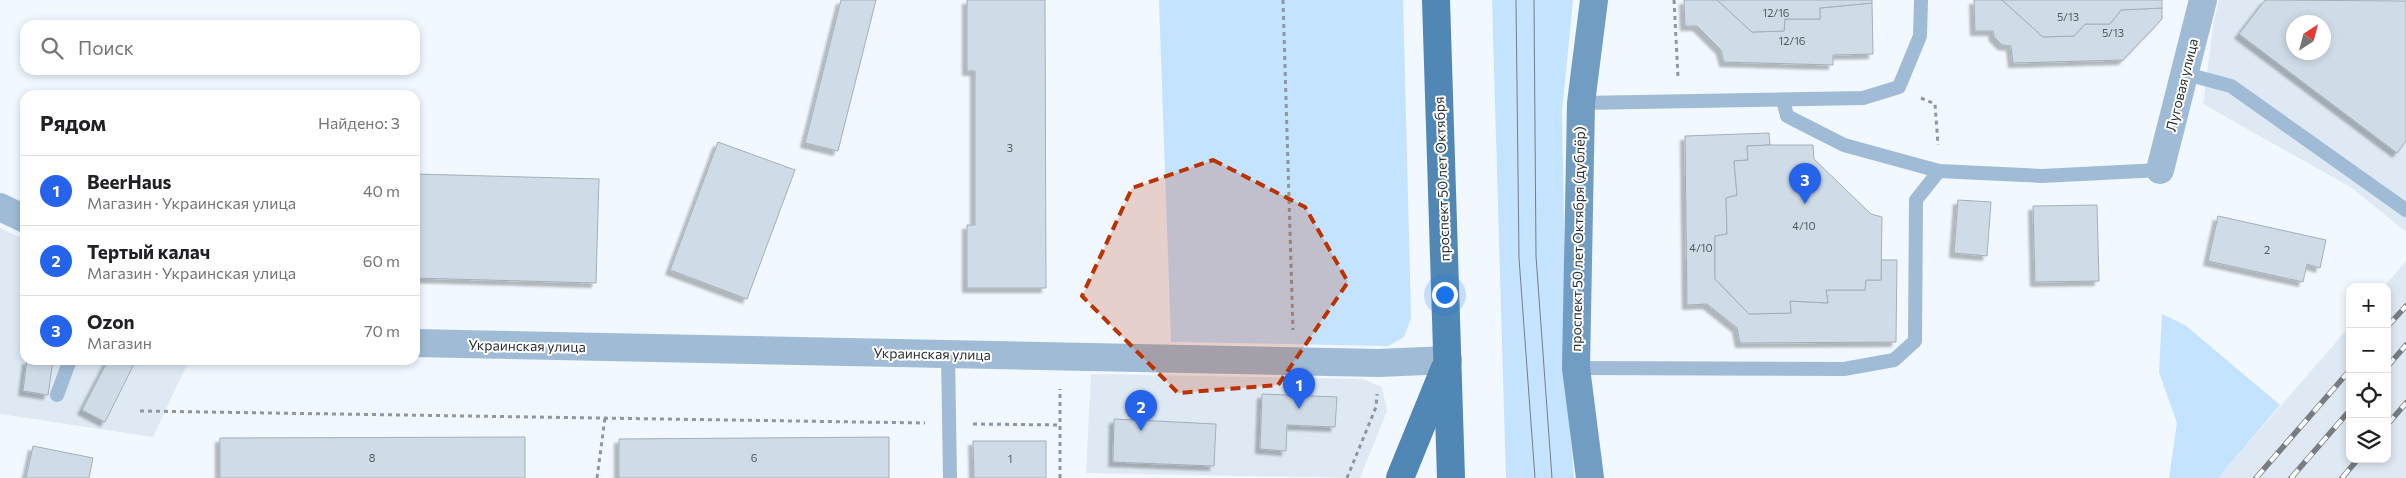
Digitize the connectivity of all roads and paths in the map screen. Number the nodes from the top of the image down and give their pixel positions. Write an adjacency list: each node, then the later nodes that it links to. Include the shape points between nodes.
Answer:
1 (1283, 0): 17 (path, via 1293,332)
2 (1436, 0): 21 (main road, проспект 50 лет Октября)
3 (1594, 0): 11 (street, проспект 50 лет Октября (дублёр))
4 (1674, 0): 10 (path)
5 (1921, 0): 8 (lane, via 1920,36)
6 (2203, 0): 7 (street, Луговая улица)
7 (2186, 74): 12 (street, Луговая улица); 15 (lane, via 2231,86)
8 (1899, 87): 9 (lane, via 1863,98); 13 (path, via 1935,104)
9 (1784, 100): 10 (lane); 13 (lane, via 1787,116 1844,145)
10 (1679, 102): 11 (lane)
11 (1581, 103): 24 (street, проспект 50 лет Октября (дублёр))
12 (2160, 170): 13 (lane, via 2042,176)
13 (1939, 171): 24 (lane, via 1916,200 1916,341 1894,360 1844,369)
14 (0, 207): 16 (street)
15 (2406, 210)
16 (20, 217)
17 (1303, 333)
18 (420, 343): 19 (street, Украинская улица)
19 (948, 354): 20 (street, Украинская улица); 28 (lane)
20 (1060, 358): 22 (street, Украинская улица); 29 (path)
21 (1448, 360): 22 (street, Украинская улица); 34 (main road); 35 (main road, проспект 50 лет Октября)
22 (1379, 363): 33 (path, via 1376,407)
23 (68, 365): 25 (lane)
24 (1576, 368): 36 (street, проспект 50 лет Октября (дублёр))
25 (57, 396)
26 (140, 411): 27 (path)
27 (606, 418): 28 (path); 30 (path)
28 (949, 424): 29 (path); 31 (lane)
29 (1060, 425): 32 (path)
30 (597, 478)
31 (950, 478)
32 (1060, 478)
33 (1347, 478)
34 (1400, 478)
35 (1451, 478)
36 (1590, 478)

